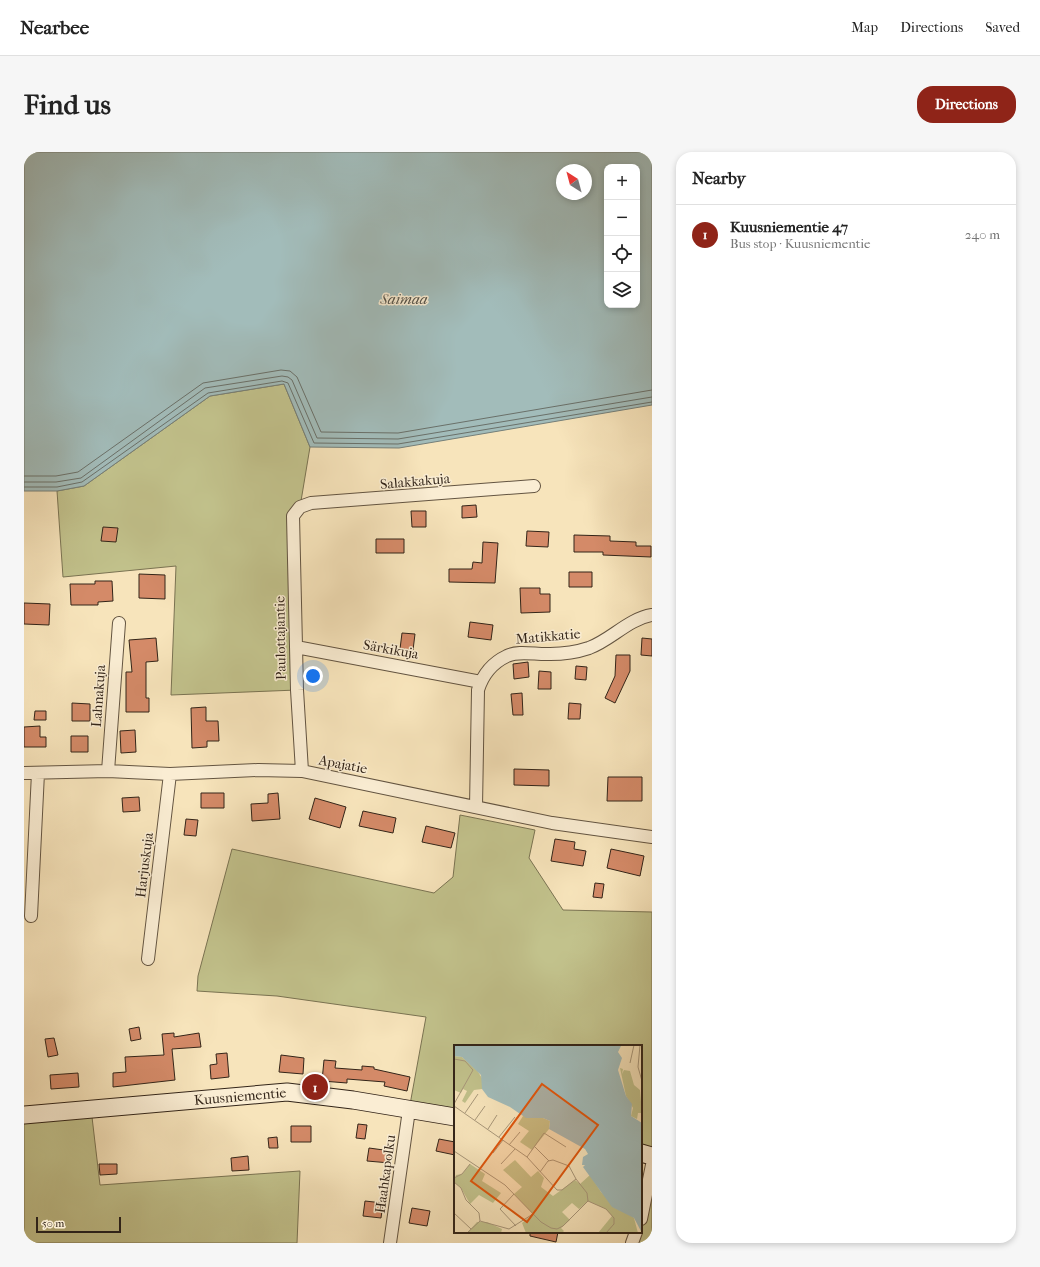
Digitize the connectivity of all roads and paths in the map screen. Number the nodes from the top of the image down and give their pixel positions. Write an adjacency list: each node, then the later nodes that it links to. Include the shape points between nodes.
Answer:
1 (534, 486): 2 (street, Salakkakuja, via 311,503)
2 (300, 507): 5 (street, Paulottajantie, via 293,516)
3 (652, 616): 6 (street, Matikkatie, via 635,621 589,648 550,654 509,655 496,662 485,673)
4 (119, 623): 7 (street, Lahnakuja)
5 (296, 647): 6 (street, Särkikuja); 8 (street, Paulottajantie)
6 (481, 682): 12 (street, Matikkatie, via 478,697)
7 (108, 771): 10 (street, Apajatie); 11 (street, Apajatie)
8 (302, 771): 11 (street, Apajatie); 12 (street, Apajatie)
9 (24, 773): 10 (street, Apajatie)
10 (38, 773): 14 (street)
11 (170, 774): 15 (street, Harjuskuja)
12 (476, 807): 13 (street, Apajatie, via 552,823)
13 (652, 837)
14 (31, 916)
15 (148, 959)
16 (409, 1110): 17 (street, Kuusniementie, via 287,1092); 18 (street, Kuusniementie); 24 (street, Haahkapolku)
17 (24, 1115)
18 (454, 1117)
19 (642, 1153): 20 (street)
20 (652, 1156)
21 (652, 1165): 22 (street)
22 (642, 1214)
23 (636, 1233): 25 (street)
24 (390, 1243)
25 (632, 1243)

